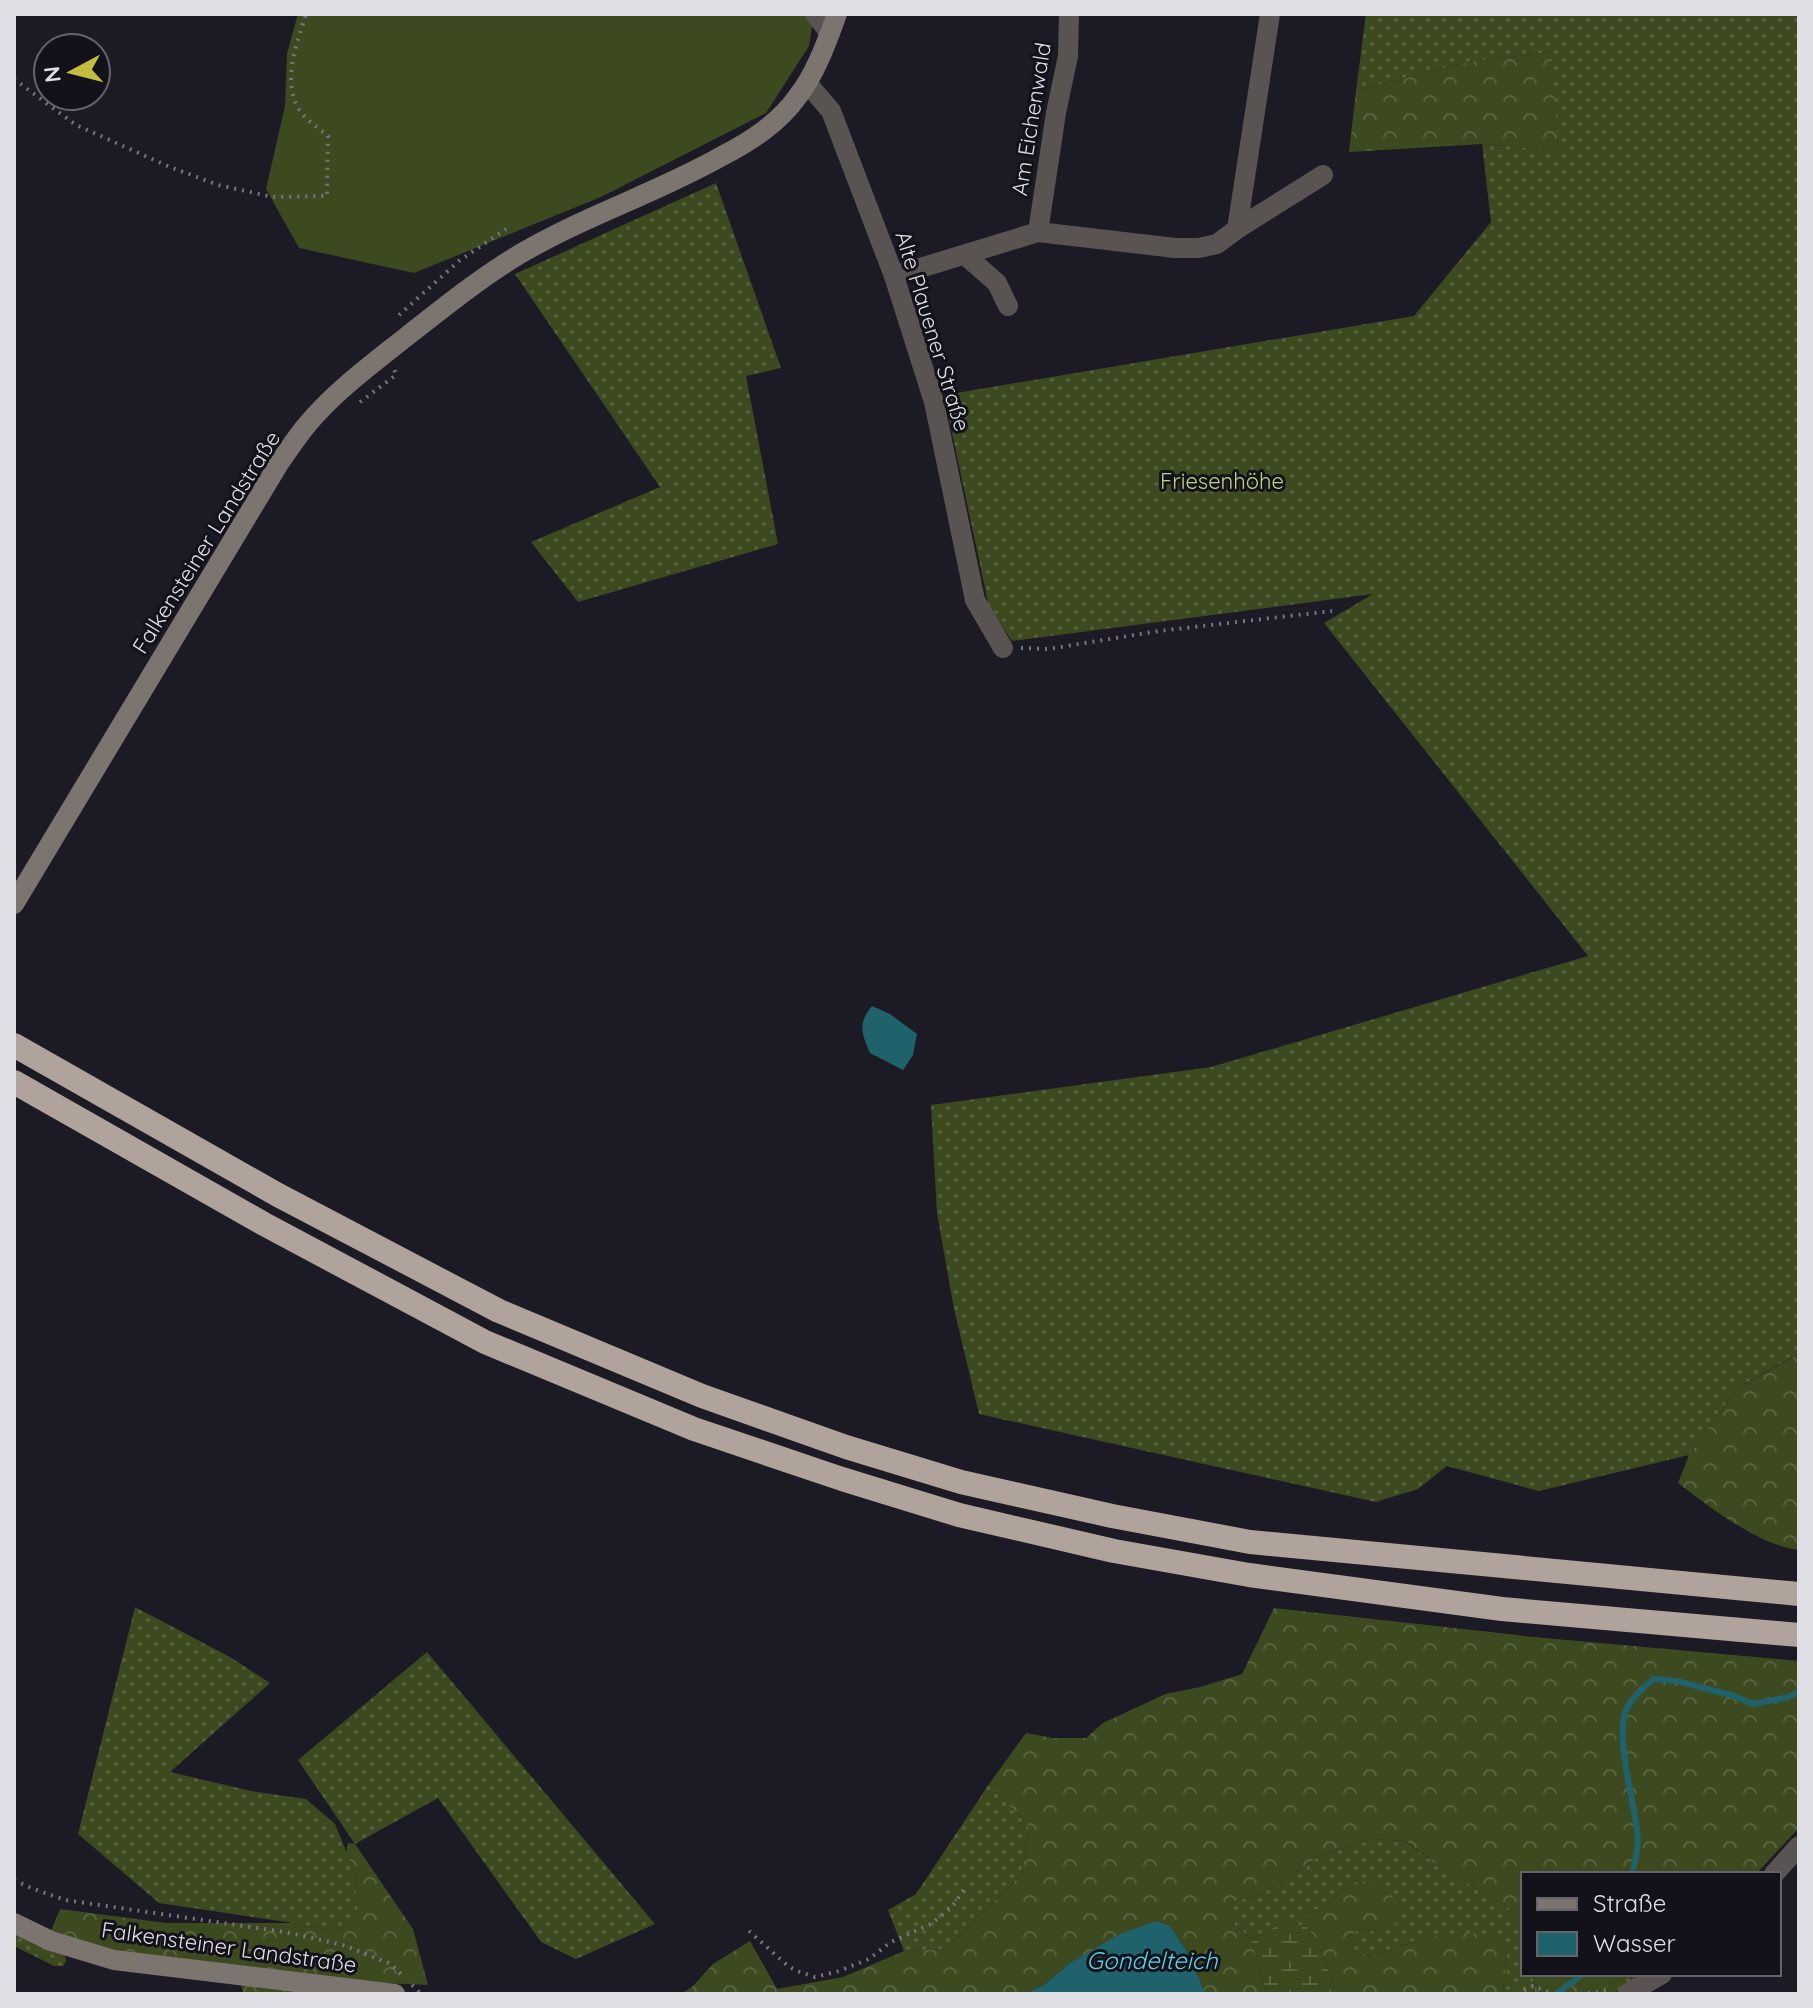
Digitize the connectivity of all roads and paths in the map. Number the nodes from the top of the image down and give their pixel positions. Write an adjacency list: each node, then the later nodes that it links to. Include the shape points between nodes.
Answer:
1 (306, 14): 6 (path, via 290,83 298,108 328,136 327,196 273,197 218,185 76,125)
2 (815, 14): 5 (street)
3 (1069, 14): 11 (street, Am Eichenwald, via 1068,56)
4 (1270, 14): 10 (street)
5 (834, 24): 7 (main road, Falkensteiner Landstraße)
6 (14, 79)
7 (807, 83): 13 (street, Alte Plauener Straße, via 831,111); 16 (main road, Falkensteiner Landstraße, via 753,139 520,254)
8 (1323, 175): 10 (street)
9 (506, 229): 15 (path, via 459,261)
10 (1237, 229): 11 (street, via 1217,244 1199,248)
11 (1038, 232): 12 (street)
12 (966, 256): 13 (street); 14 (street, via 997,283)
13 (894, 276): 19 (street, Alte Plauener Straße, via 934,402 975,600)
14 (1008, 306)
15 (398, 316)
16 (388, 351): 17 (path, via 396,375); 20 (main road, Falkensteiner Landstraße, via 308,424 278,465)
17 (359, 403)
18 (1332, 611): 19 (path, via 1048,649)
19 (1003, 648)
20 (14, 904)
21 (14, 1045): 23 (highway, via 278,1195 499,1311 702,1396 846,1447 961,1482 1250,1542)
22 (14, 1082): 24 (highway, via 485,1342 694,1429 842,1479 959,1515 1249,1575 1502,1609)
23 (1799, 1594)
24 (1799, 1635)
25 (1799, 1846): 26 (street)
26 (1776, 1872)
27 (14, 1880): 33 (path, via 65,1900 343,1945 391,1964)
28 (965, 1888): 30 (path, via 931,1924 869,1959 815,1977 788,1966)
29 (14, 1923): 32 (main road, Falkensteiner Landstraße, via 51,1941 114,1960)
30 (749, 1931)
31 (1658, 1976): 36 (street)
32 (395, 1994)
33 (421, 1994)
34 (1517, 1994): 35 (path, via 1533,1986)
35 (1553, 1994)
36 (1627, 1994)

